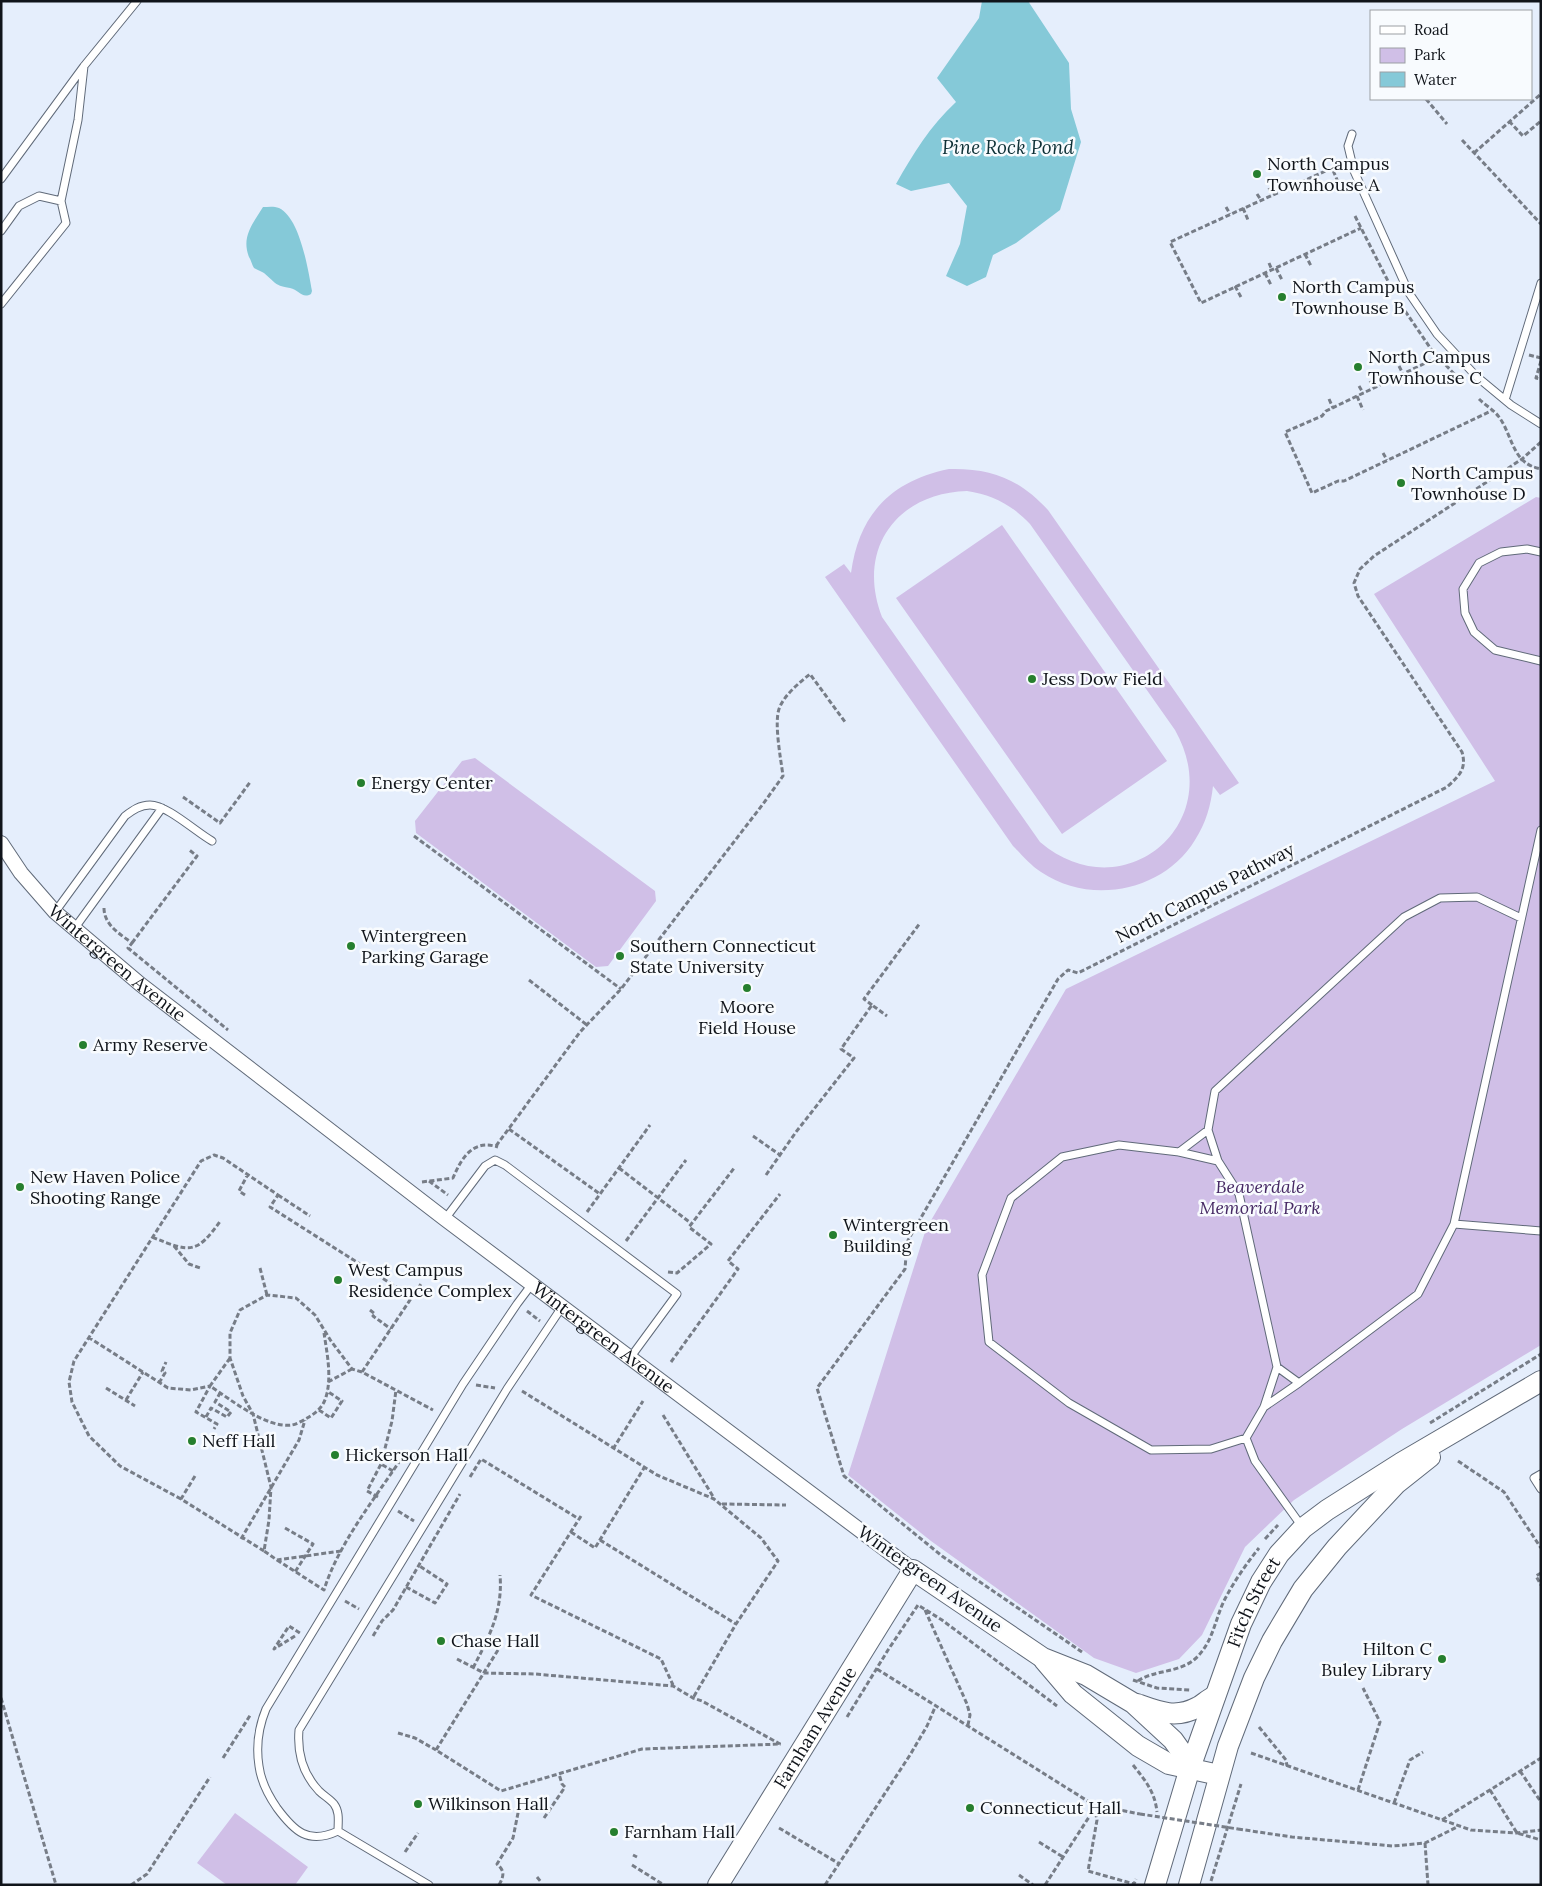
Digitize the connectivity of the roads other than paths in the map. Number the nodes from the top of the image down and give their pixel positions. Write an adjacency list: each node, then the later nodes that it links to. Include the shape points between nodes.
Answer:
1 (137, 1): 2 (lane)
2 (84, 66): 4 (lane); 5 (lane, via 78,120)
3 (1352, 134): 9 (lane, via 1348,146 1354,171 1408,293 1437,334 1476,376)
4 (1, 179)
5 (61, 201): 6 (lane, via 39,196 19,206); 8 (lane, via 66,223)
6 (1, 231)
7 (1541, 283): 9 (lane)
8 (1, 304)
9 (1505, 400): 10 (lane)
10 (1541, 424)
11 (1541, 552): 12 (lane, via 1527,549 1501,552 1479,563 1463,589 1465,613 1474,632 1495,650)
12 (1541, 661)
13 (162, 808): 15 (lane); 17 (lane, via 151,804 136,807 125,816); 19 (lane)
14 (1541, 830): 18 (lane)
15 (212, 842)
16 (1, 843): 17 (street, Wintergreen Avenue, via 21,873)
17 (55, 912): 19 (street, Wintergreen Avenue)
18 (1521, 918): 20 (lane, via 1477,897 1440,898 1404,917 1215,1091); 24 (lane)
19 (74, 929): 23 (street, Wintergreen Avenue, via 208,1038)
20 (1208, 1130): 21 (lane); 22 (lane)
21 (1179, 1152): 22 (lane); 34 (lane, via 1119,1145 1062,1157 1011,1198 982,1274 989,1342 1069,1403 1151,1450 1211,1449)
22 (1218, 1161): 29 (lane, via 1239,1194)
23 (445, 1218): 26 (street, Wintergreen Avenue); 28 (lane, via 485,1166 495,1160 670,1288 677,1294)
24 (1454, 1224): 25 (lane); 31 (lane, via 1418,1294)
25 (1541, 1231)
26 (532, 1284): 27 (street, Wintergreen Avenue); 44 (lane, via 463,1384 261,1721 258,1756 266,1792 288,1823 302,1834 326,1836)
27 (562, 1307): 28 (street, Wintergreen Avenue); 44 (lane, via 507,1389 299,1730 301,1763 308,1779 335,1805)
28 (630, 1358): 38 (street, Wintergreen Avenue)
29 (1277, 1367): 31 (lane); 32 (lane)
30 (1541, 1381): 33 (main road, Fitch Street)
31 (1299, 1382): 32 (lane)
32 (1264, 1407): 34 (lane)
33 (1480, 1416): 37 (main road, Fitch Street, via 1326,1510); 43 (main road, Fitch Street, via 1396,1484 1303,1589 1254,1678)
34 (1246, 1438): 37 (lane, via 1255,1461)
35 (1541, 1474): 36 (lane, via 1534,1478)
36 (1541, 1489)
37 (1303, 1528): 40 (main road, Fitch Street, via 1279,1554 1261,1582)
38 (914, 1570): 39 (main road, Wintergreen Avenue); 46 (main road, Farnham Avenue)
39 (1043, 1658): 41 (main road, Wintergreen Avenue, via 1086,1675); 42 (main road, Wintergreen Avenue, via 1073,1694 1138,1746 1169,1764)
40 (1206, 1695): 41 (main road, via 1198,1707 1166,1714); 42 (main road, Fitch Street)
41 (1133, 1703): 42 (main road, Wintergreen Avenue, via 1172,1740)
42 (1190, 1768): 43 (main road, Wintergreen Avenue); 47 (main road, Fitch Street)
43 (1219, 1775): 48 (main road, Fitch Street)
44 (338, 1831): 45 (lane)
45 (429, 1885)
46 (718, 1885)
47 (1155, 1885)
48 (1189, 1885)

